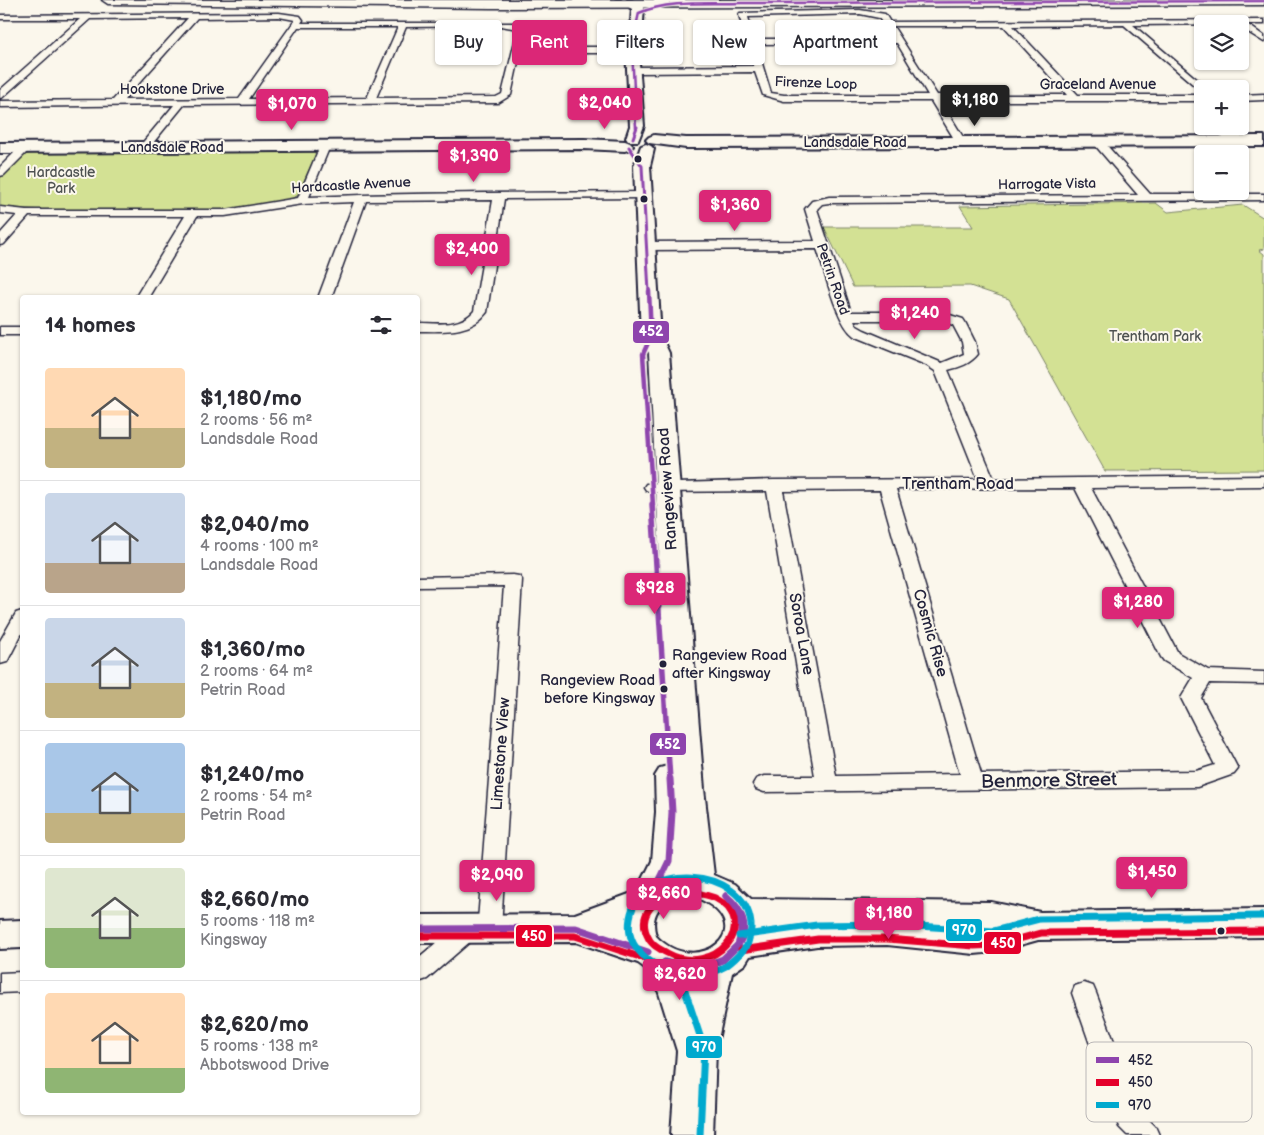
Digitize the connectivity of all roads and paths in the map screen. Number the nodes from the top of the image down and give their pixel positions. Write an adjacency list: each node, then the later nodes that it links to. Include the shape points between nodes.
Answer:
1 (108, 0): 3 (main road)
2 (1264, 1): 4 (main road, via 740,3 667,7)
3 (600, 4): 4 (main road); 8 (main road, via 613,8)
4 (634, 4): 9 (street)
5 (88, 16): 6 (street); 7 (street); 32 (street)
6 (194, 16): 18 (street, via 286,16 297,18); 41 (street)
7 (0, 17)
8 (627, 20)
9 (637, 20)
10 (745, 20): 11 (street, Firenze Loop, via 743,15 747,13 870,13)
11 (885, 20)
12 (1264, 22): 15 (street)
13 (1126, 23): 14 (street); 17 (street); 30 (street)
14 (1194, 23)
15 (1249, 23)
16 (896, 24): 17 (street)
17 (1007, 24): 36 (street)
18 (296, 25): 19 (street); 39 (street)
19 (403, 25): 20 (street); 40 (street)
20 (512, 25)
21 (1249, 30): 23 (street)
22 (897, 40): 24 (street); 35 (street)
23 (1264, 40)
24 (765, 42)
25 (514, 65): 40 (street, Hookstone Drive, via 504,98 488,101)
26 (634, 65): 29 (street)
27 (758, 65): 28 (street, Firenze Loop)
28 (759, 69): 29 (street); 34 (street, Firenze Loop, via 768,95 784,98)
29 (635, 70): 44 (street)
30 (1194, 81)
31 (859, 86): 34 (street, Firenze Loop)
32 (0, 95)
33 (1264, 97): 38 (street)
34 (866, 98): 35 (street, Firenze Loop)
35 (934, 98): 36 (street, Graceland Avenue); 46 (street)
36 (1075, 98): 37 (street, Graceland Avenue)
37 (1194, 98)
38 (1249, 98)
39 (242, 102): 40 (street, Hookstone Drive); 42 (street, Hookstone Drive)
40 (370, 102)
41 (116, 103): 42 (street, Hookstone Drive); 43 (street, Hookstone Drive)
42 (181, 103): 49 (street)
43 (0, 104)
44 (631, 139): 48 (street, Landsdale Road, via 584,144); 52 (street, Rangeview Road); 52 (street, Landsdale Road)
45 (1264, 141): 47 (street, Landsdale Road)
46 (961, 142): 47 (street, Landsdale Road); 52 (street, Landsdale Road, via 686,143)
47 (1098, 142): 57 (street)
48 (326, 146): 49 (street, Landsdale Road); 60 (street)
49 (144, 147): 51 (street, Landsdale Road)
50 (0, 148): 51 (street, Landsdale Road)
51 (25, 148): 53 (street)
52 (649, 148): 54 (street, Rangeview Road)
53 (0, 173)
54 (645, 195): 55 (street, Hardcastle Avenue); 66 (street, Rangeview Road)
55 (499, 196): 58 (street, Hardcastle Avenue); 70 (street, via 477,317 458,326)
56 (1264, 197): 57 (street, Harrogate Vista)
57 (1147, 198): 59 (street, Harrogate Vista)
58 (361, 199): 60 (street, Hardcastle Avenue); 68 (street)
59 (830, 200): 65 (street, Petrin Road, via 817,202 811,209)
60 (303, 201): 63 (street, Hardcastle Avenue, via 233,212)
61 (0, 210): 62 (street, Hardcastle Avenue)
62 (26, 213): 63 (street, Hardcastle Avenue); 64 (street)
63 (193, 213): 67 (street)
64 (0, 241)
65 (822, 245): 66 (street); 69 (street, Petrin Road)
66 (647, 246): 79 (street, Rangeview Road, via 651,336 643,354)
67 (143, 295)
68 (325, 295)
69 (846, 316): 73 (street, Petrin Road, via 852,328 859,333); 73 (street, via 922,315 958,322 972,355 967,360)
70 (420, 327)
71 (0, 331): 72 (street)
72 (20, 331)
73 (940, 368): 75 (street)
74 (1264, 481): 76 (street, Trentham Road)
75 (988, 484): 76 (street, Trentham Road); 78 (street, Trentham Road)
76 (1081, 484): 83 (street, via 1171,657)
77 (774, 485): 78 (street, Trentham Road); 79 (street, Trentham Road); 87 (street, Soroa Lane)
78 (887, 485): 86 (street, Cosmic Rise)
79 (660, 486): 85 (street, Rangeview Road)
80 (420, 582): 92 (street, Limestone View, via 513,580)
81 (20, 621): 82 (street)
82 (0, 658)
83 (1204, 676): 84 (street); 86 (street, Benmore Street, via 1191,698 1226,769 1197,780)
84 (1264, 678)
85 (674, 706): 89 (street, Rangeview Road); 90 (street, Rangeview Road, via 671,838 668,861)
86 (973, 782): 87 (street, Benmore Street)
87 (827, 783): 88 (street, Benmore Street)
88 (764, 784)
89 (698, 883): 90 (street, via 675,884); 97 (street, via 730,897)
90 (649, 898): 93 (street); 98 (street, via 636,923 638,937)
91 (1264, 923): 97 (street, via 1040,926 974,940 887,931 817,932)
92 (480, 928): 93 (street); 94 (street); 99 (street)
93 (576, 928): 98 (street)
94 (420, 929)
95 (20, 934): 96 (street)
96 (0, 935)
97 (732, 940): 98 (street, via 692,969); 104 (street)
98 (659, 958): 104 (street)
99 (420, 971)
100 (20, 982): 101 (street)
101 (0, 983)
102 (1084, 993): 103 (street)
103 (1102, 1042)
104 (697, 1049): 106 (street)
105 (1133, 1122): 107 (street)
106 (692, 1135)
107 (1145, 1135)

